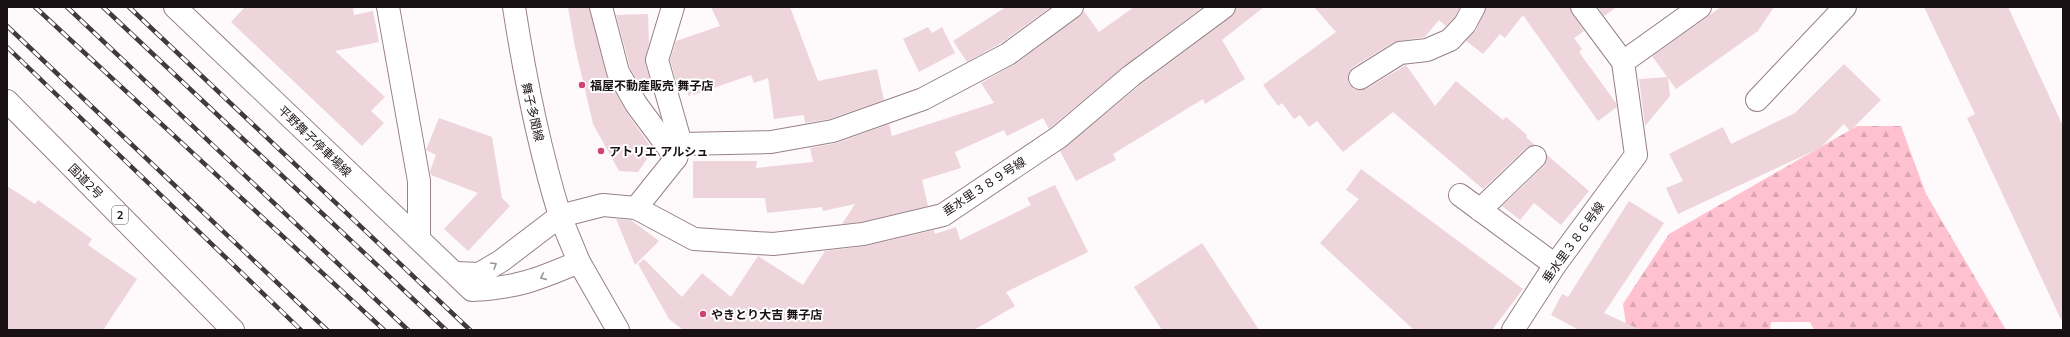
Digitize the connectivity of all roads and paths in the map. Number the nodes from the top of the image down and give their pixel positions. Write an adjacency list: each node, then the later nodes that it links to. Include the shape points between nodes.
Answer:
1 (175, 7): 22 (main road, 平野舞子停車場線)
2 (388, 7): 22 (main road, via 419,181)
3 (514, 7): 21 (main road, 舞子多聞線, via 525,76)
4 (601, 7): 16 (main road, via 618,72 636,104)
5 (673, 7): 16 (main road, via 657,60)
6 (1072, 7): 16 (main road, via 1008,54 923,99 840,129 771,142)
7 (1224, 7): 19 (main road, 垂水里３８９号線, via 1131,76 1059,137 943,215 863,234 773,244 694,239)
8 (1474, 7): 13 (main road, via 1465,24 1450,40 1427,50 1400,53)
9 (1582, 7): 12 (main road)
10 (1700, 7): 12 (main road)
11 (1845, 7): 14 (main road)
12 (1623, 62): 24 (main road, 垂水里３８６号線, via 1636,155)
13 (1360, 78)
14 (1757, 100)
15 (7, 101): 26 (main road, 国道2号 / 2)
16 (678, 151): 19 (main road)
17 (1535, 157): 20 (main road)
18 (1460, 195): 20 (main road)
19 (636, 208): 21 (main road, 垂水里３８９号線, via 603,205)
20 (1480, 210): 24 (main road)
21 (560, 216): 23 (main road); 25 (main road, one-way to 21, via 479,274 501,261)
22 (419, 239): 25 (main road, 平野舞子停車場線)
23 (579, 262): 25 (main road, 平野舞子停車場線, one-way to 25, via 537,280 501,289 472,290); 27 (main road)
24 (1555, 265): 28 (main road, 垂水里３８６号線)
25 (457, 273)
26 (233, 330)
27 (618, 330)
28 (1513, 330)

